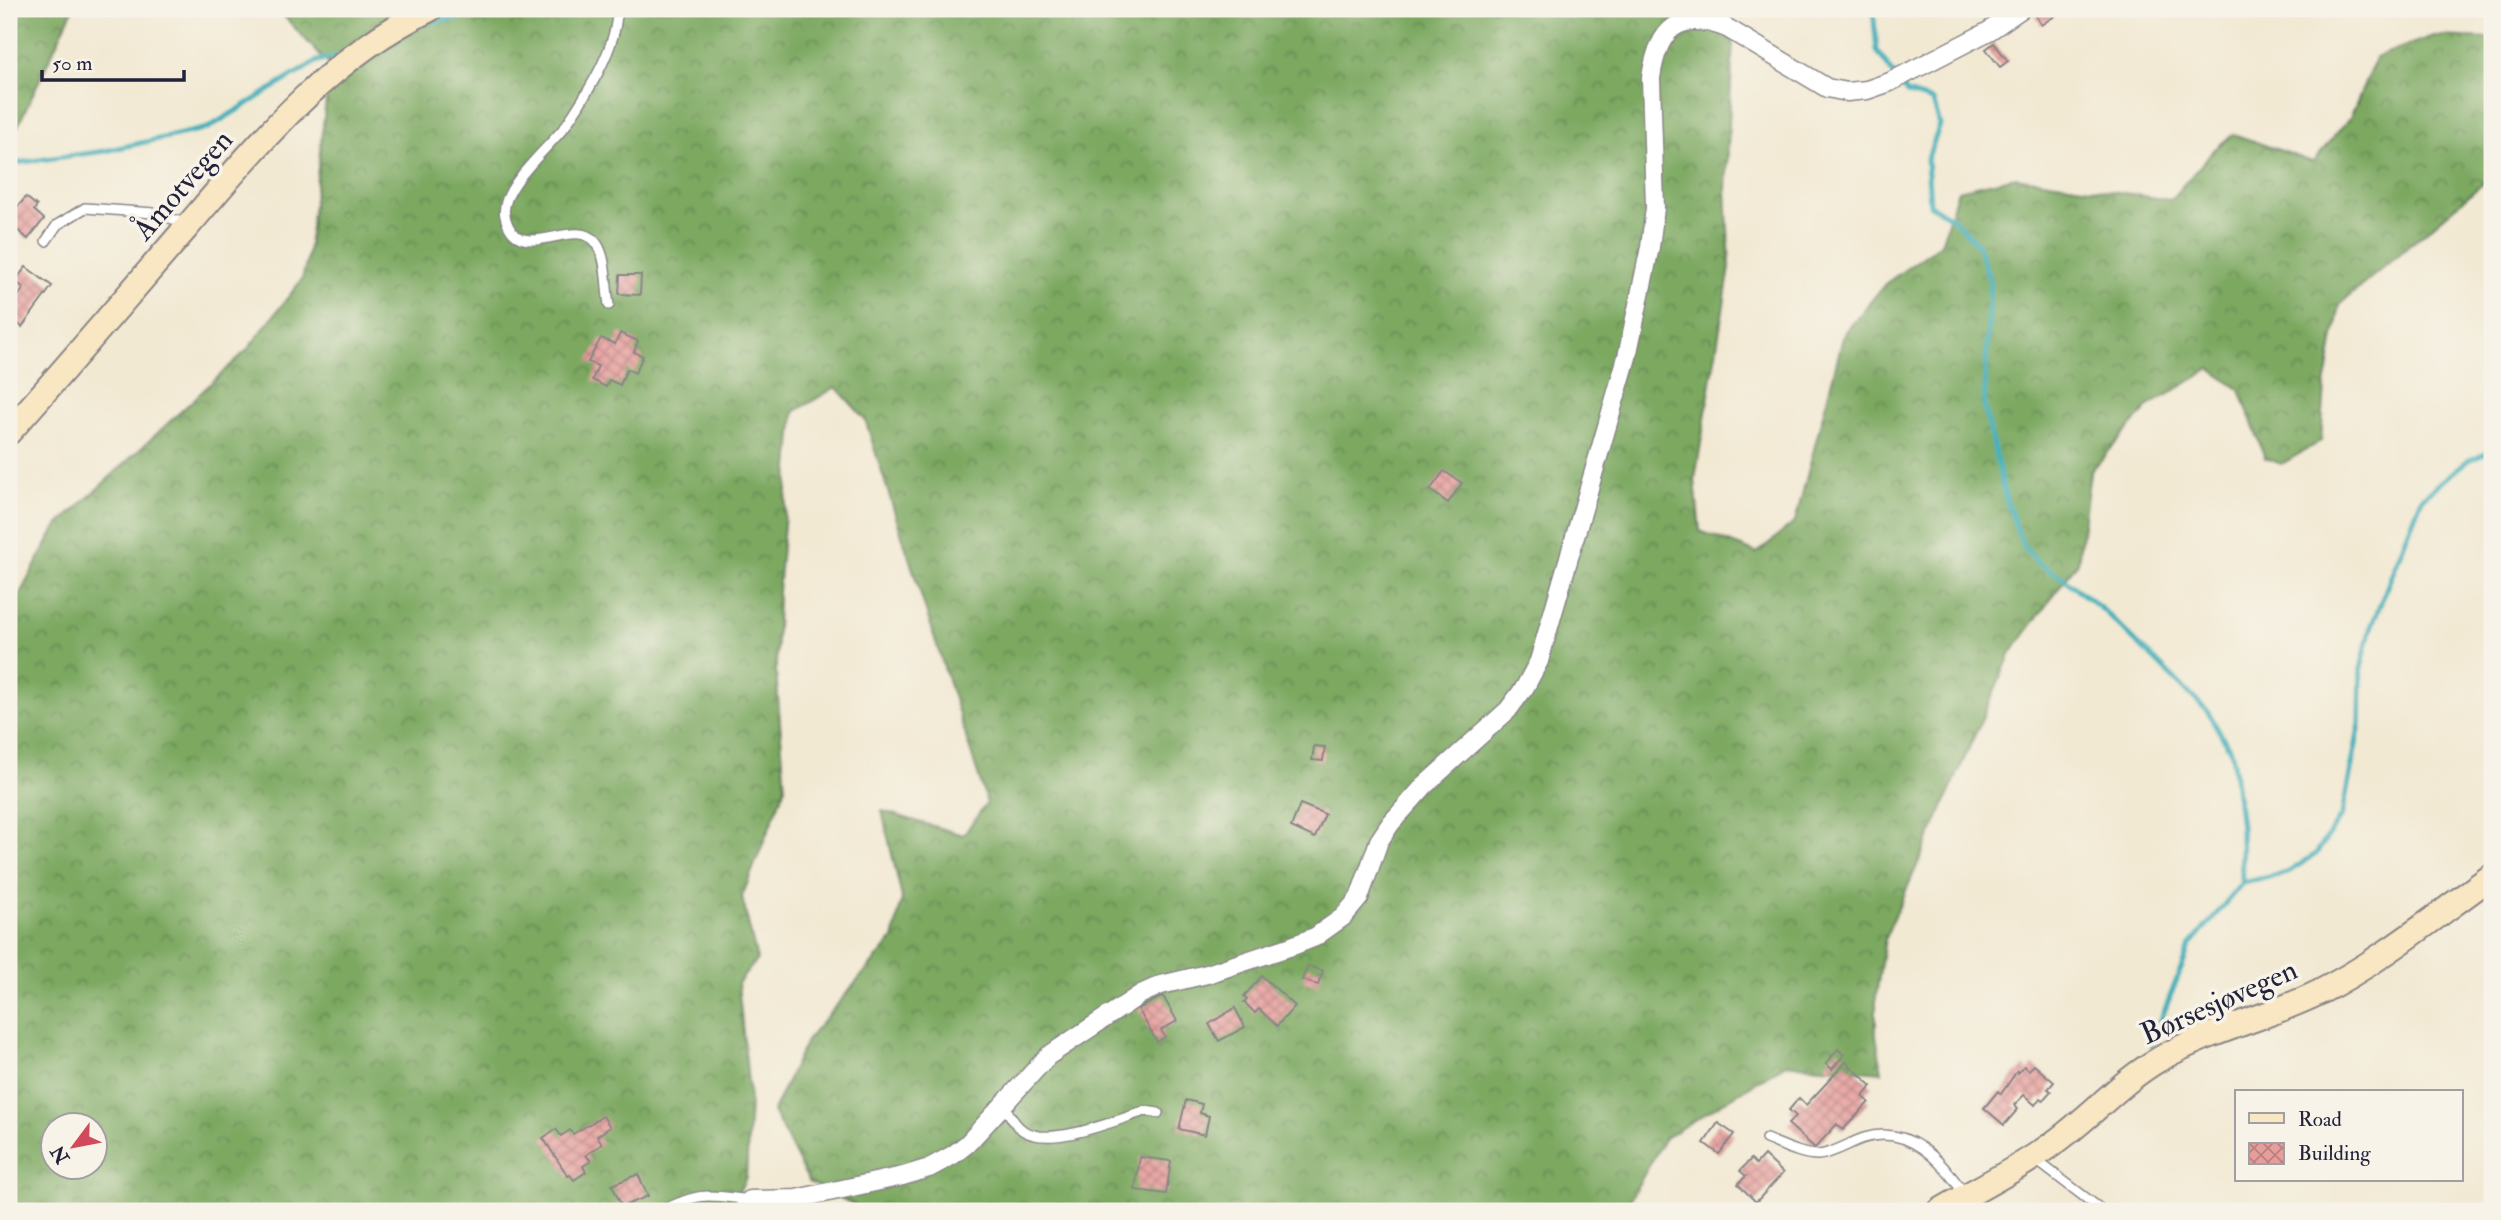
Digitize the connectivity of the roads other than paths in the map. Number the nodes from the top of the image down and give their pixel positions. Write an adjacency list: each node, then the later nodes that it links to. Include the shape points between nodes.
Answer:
1 (430, 9): 4 (main road, Åmotvegen, via 369,43 327,76)
2 (617, 9): 6 (lane, via 610,46 588,89 565,127 518,181 504,209 510,228 525,240 582,233 595,241 603,259)
3 (2021, 9): 9 (street, via 1989,31 1890,82 1847,92 1827,88 1713,22 1684,21 1667,32 1651,78 1655,208 1627,358 1544,645 1525,687 1508,710 1391,823 1379,841 1359,898 1343,917 1292,946 1141,994 1048,1056)
4 (189, 224): 5 (lane, via 154,213 85,208 57,225); 7 (main road, Åmotvegen)
5 (46, 241)
6 (609, 304)
7 (9, 432)
8 (2492, 876): 12 (main road, Børsesjøvegen, via 2323,990 2157,1061 2066,1135)
9 (1004, 1105): 10 (lane, via 1020,1129 1040,1137 1059,1136 1145,1111); 14 (street, via 968,1144 929,1168 796,1199)
10 (1158, 1114)
11 (1766, 1139): 13 (lane, via 1821,1155 1867,1137 1901,1137 1933,1156)
12 (2031, 1157): 13 (main road, Børsesjøvegen); 18 (lane)
13 (1966, 1196): 17 (main road, Børsesjøvegen)
14 (750, 1200): 15 (lane, via 696,1196); 16 (lane)
15 (661, 1211)
16 (734, 1211)
17 (1940, 1211)
18 (2103, 1211)

